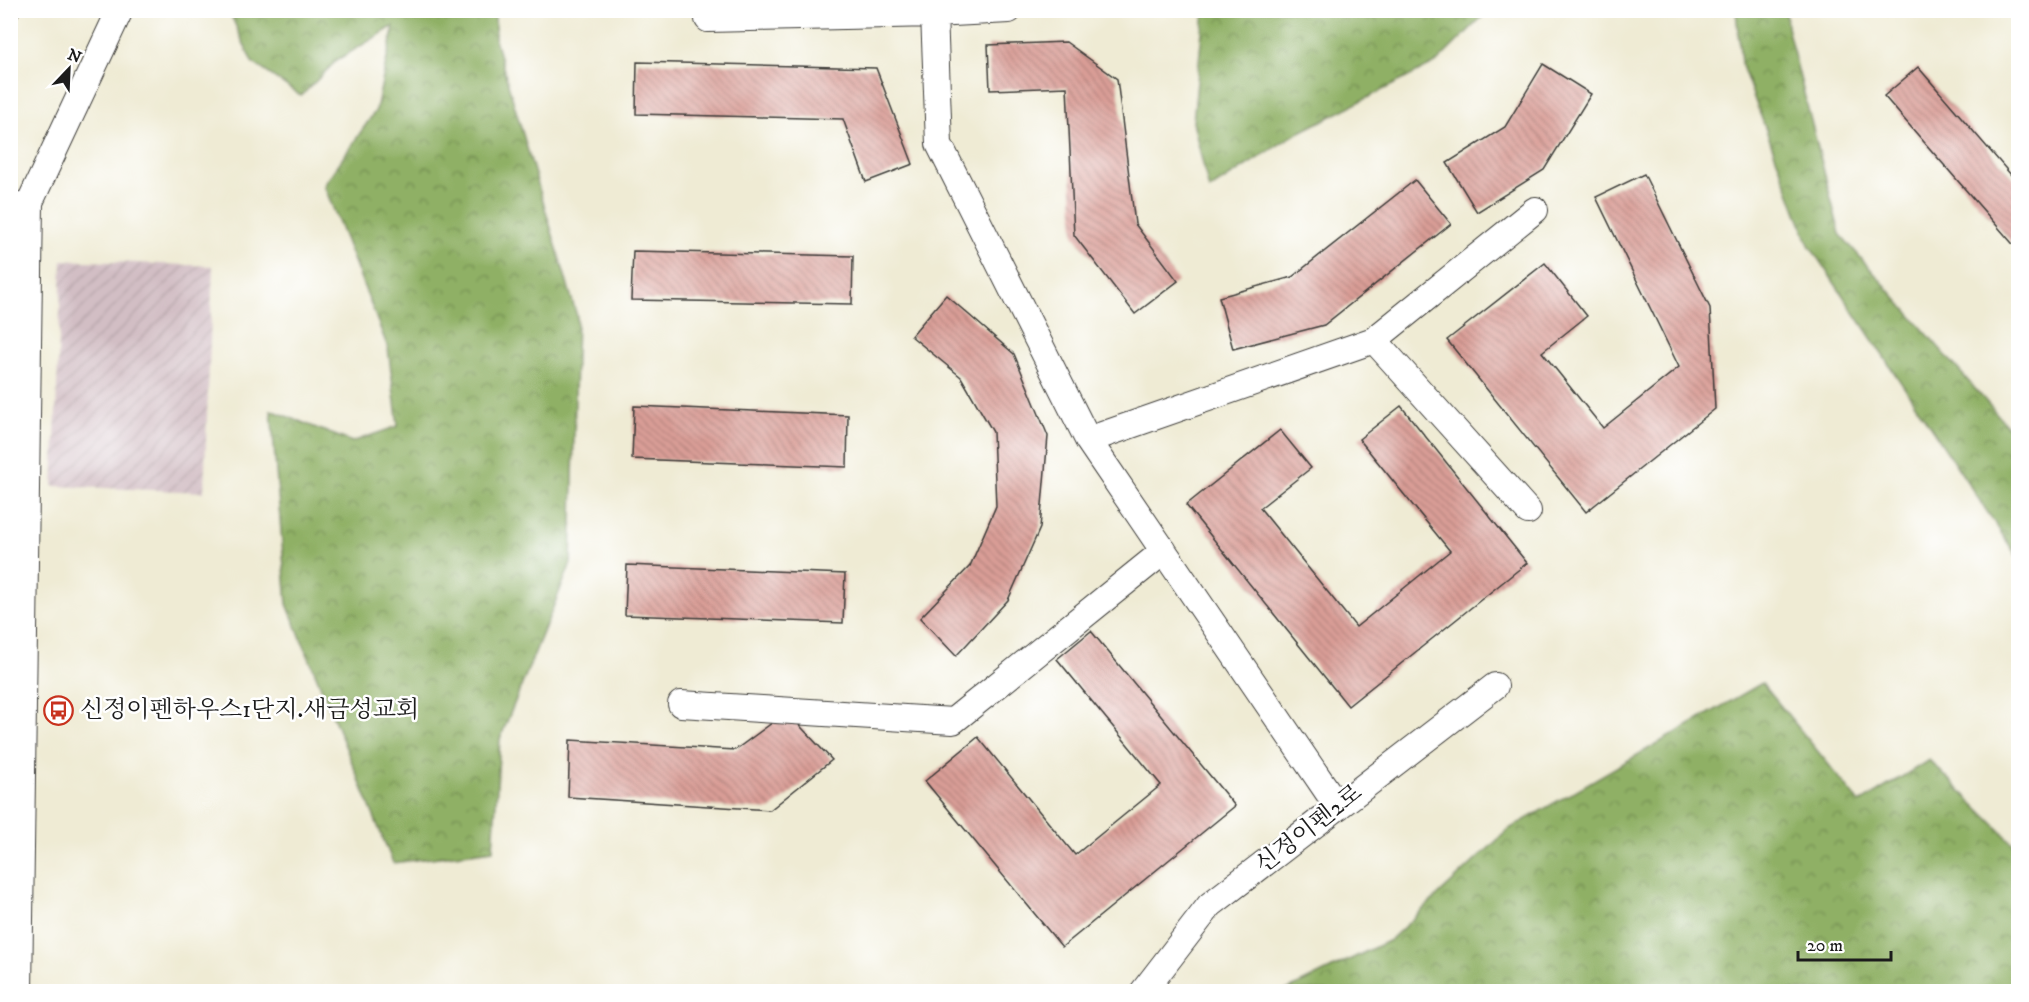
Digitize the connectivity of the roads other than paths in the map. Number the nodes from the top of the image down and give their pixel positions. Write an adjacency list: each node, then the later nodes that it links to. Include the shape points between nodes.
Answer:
1 (120, 10): 5 (street)
2 (1009, 10): 3 (street)
3 (934, 14): 4 (street); 8 (street, via 939,144)
4 (708, 19)
5 (20, 200): 14 (street)
6 (1535, 210): 7 (street)
7 (1374, 340): 8 (street); 9 (street)
8 (1088, 440): 10 (street)
9 (1528, 511)
10 (1164, 551): 12 (street, via 953,721); 13 (street)
11 (1495, 686): 13 (street, 신정이펜2로)
12 (681, 704)
13 (1338, 807): 15 (street, 신정이펜2로, via 1210,905)
14 (19, 992)
15 (1143, 992)

